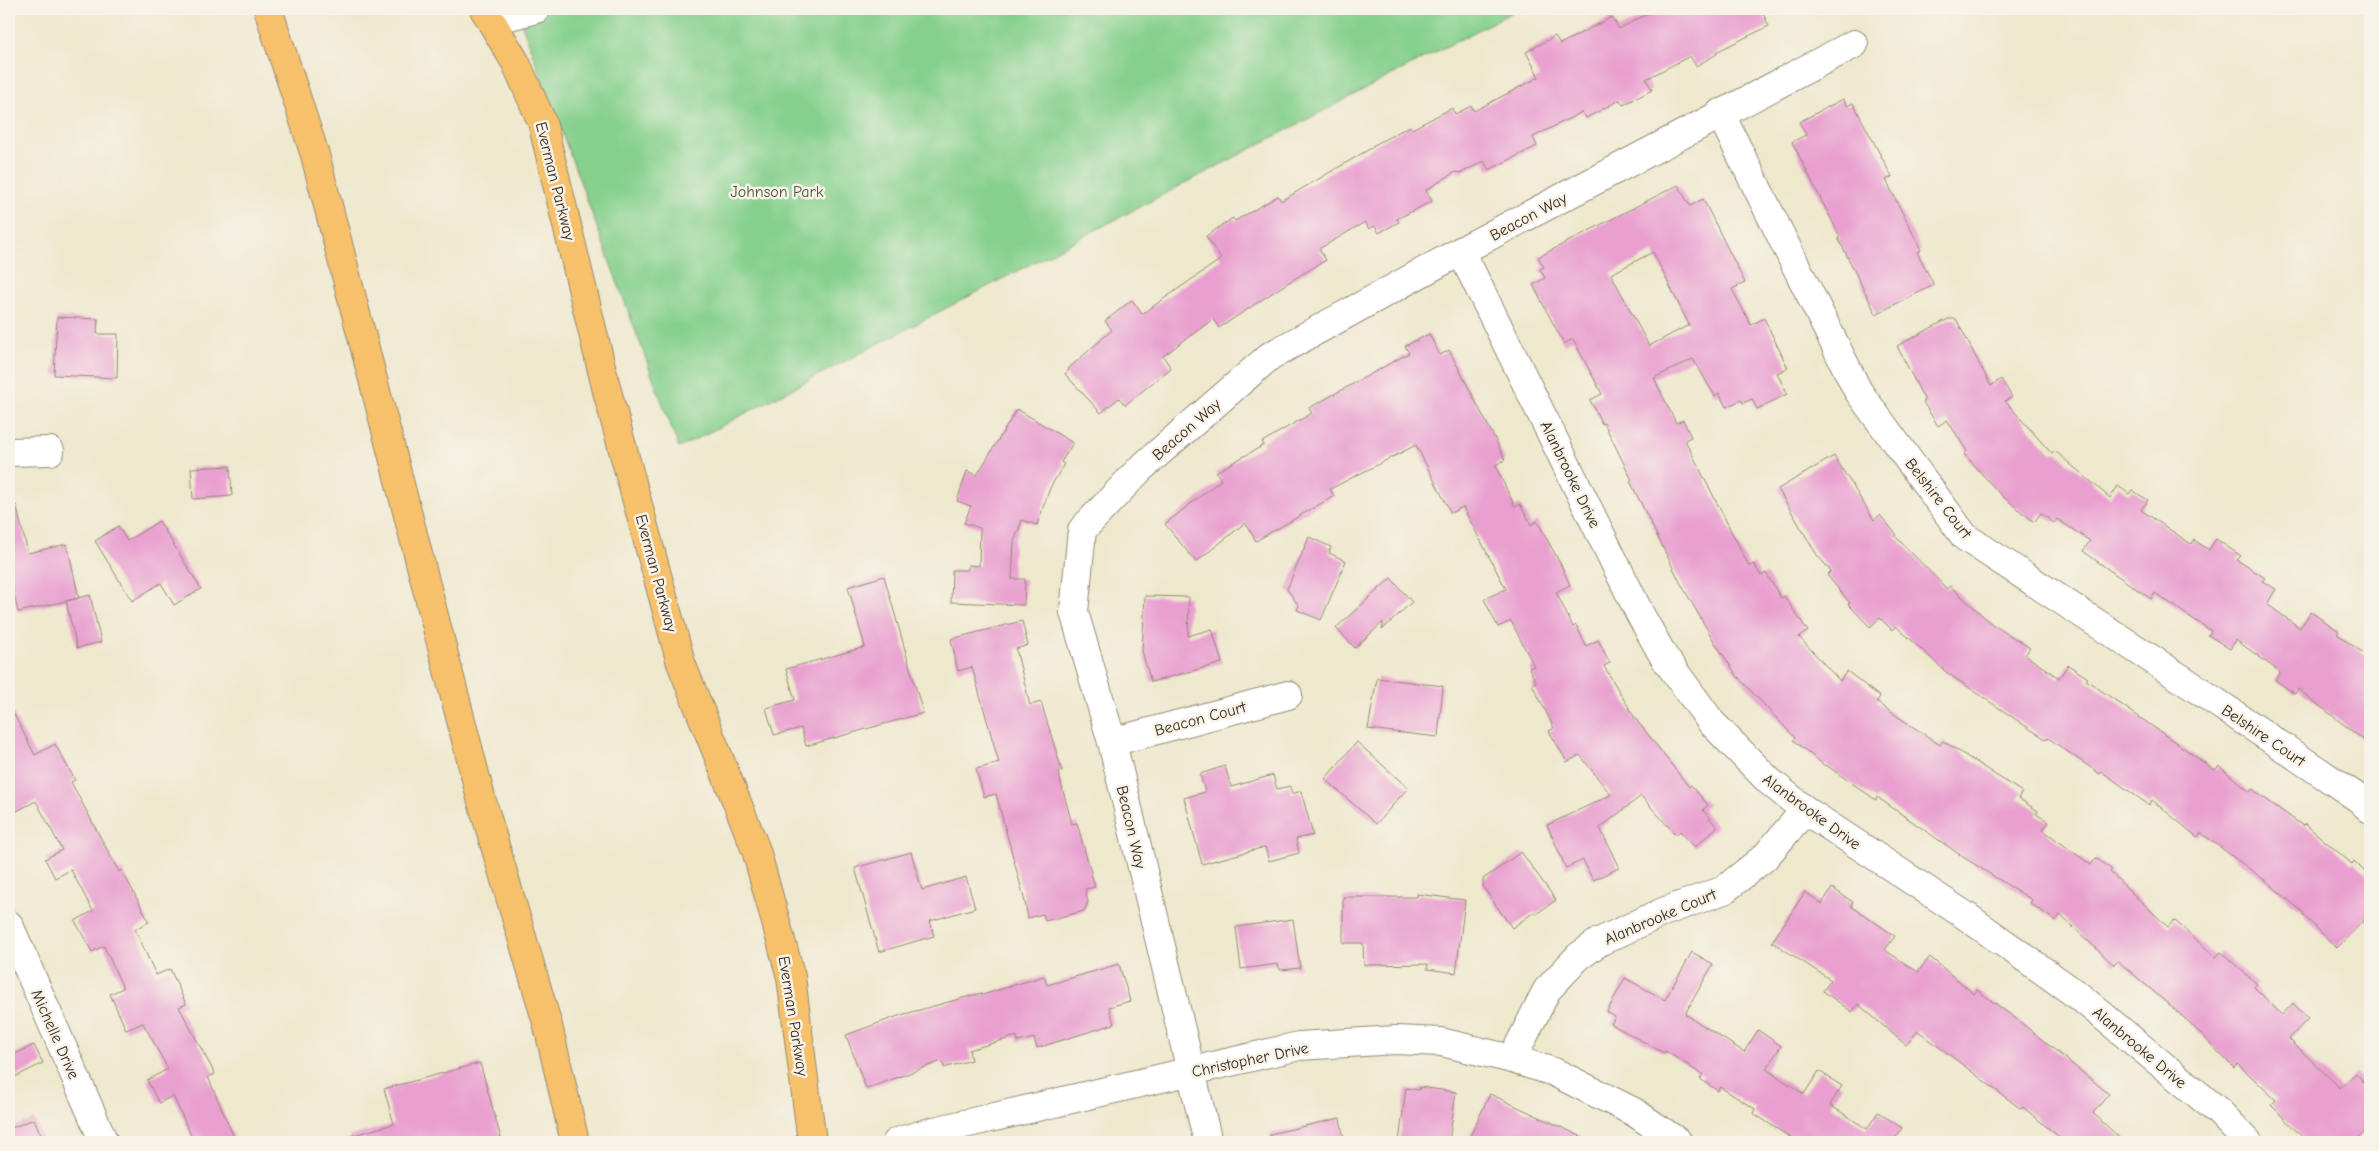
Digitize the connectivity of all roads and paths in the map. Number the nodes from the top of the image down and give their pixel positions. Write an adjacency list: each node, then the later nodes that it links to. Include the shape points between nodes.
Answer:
1 (268, 9): 17 (main road, via 315,155 481,798 548,1026)
2 (536, 9): 3 (street)
3 (488, 15): 18 (main road, Everman Parkway, via 516,63 542,122 607,391 681,663 756,850 791,977)
4 (1854, 44): 5 (street, Beacon Way)
5 (1720, 113): 6 (street, Beacon Way); 11 (street, Belshire Court, via 1858,391 1965,537 2193,686)
6 (1461, 251): 10 (street, Beacon Way, via 1270,356 1140,469 1082,530 1074,612); 12 (street, Alanbrooke Drive, via 1664,657 1712,723 1769,781)
7 (50, 451): 8 (street)
8 (9, 452)
9 (1288, 695): 10 (street, Beacon Court)
10 (1112, 742): 15 (street, Beacon Way)
11 (2370, 809)
12 (1805, 810): 14 (street, Alanbrooke Court, via 1765,857 1724,890 1655,916 1599,942 1578,957 1547,990); 22 (street, Alanbrooke Drive, via 1999,938 2080,997 2218,1110)
13 (9, 925): 16 (street, Michelle Drive)
14 (1512, 1058): 15 (street, Christopher Drive, via 1441,1042 1396,1040 1299,1046); 21 (street, Christopher Drive, via 1554,1072 1634,1112)
15 (1191, 1072): 19 (street, Christopher Drive); 20 (street, Beacon Way)
16 (104, 1142)
17 (575, 1142)
18 (812, 1142)
19 (897, 1142)
20 (1208, 1142)
21 (1678, 1142)
22 (2248, 1142)

